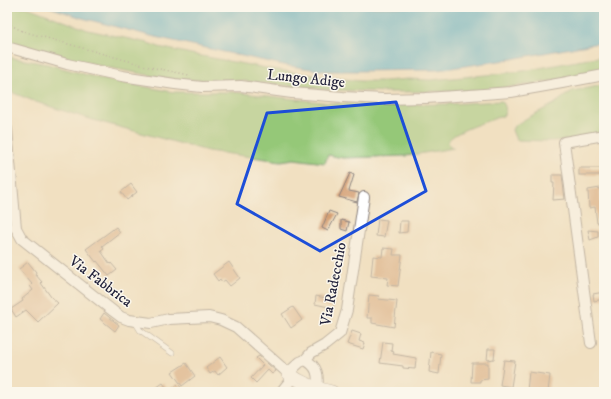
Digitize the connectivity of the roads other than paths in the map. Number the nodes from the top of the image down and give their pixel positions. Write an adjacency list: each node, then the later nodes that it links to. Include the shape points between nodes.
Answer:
1 (7, 46): 2 (street, Lungo Adige, via 67,64 160,82 202,87 242,86 292,93 384,99 511,92)
2 (604, 75)
3 (7, 129): 6 (street, Via Fabbrica)
4 (604, 135): 8 (street, via 564,142)
5 (364, 197): 10 (street, Via Radecchio, via 340,333 325,346 310,353)
6 (12, 228): 7 (street, Via Fabbrica, via 22,239 113,311)
7 (136, 321): 9 (lane, via 140,330); 11 (street, Via Fabbrica, via 151,323 169,319 209,317 221,320 236,327)
8 (591, 343)
9 (172, 353)
10 (305, 360): 11 (street, Via Radecchio, via 300,362); 12 (street, via 317,370)
11 (290, 375): 12 (street); 13 (street, Via Radecchio)
12 (317, 389): 14 (street)
13 (281, 392)
14 (332, 392)

